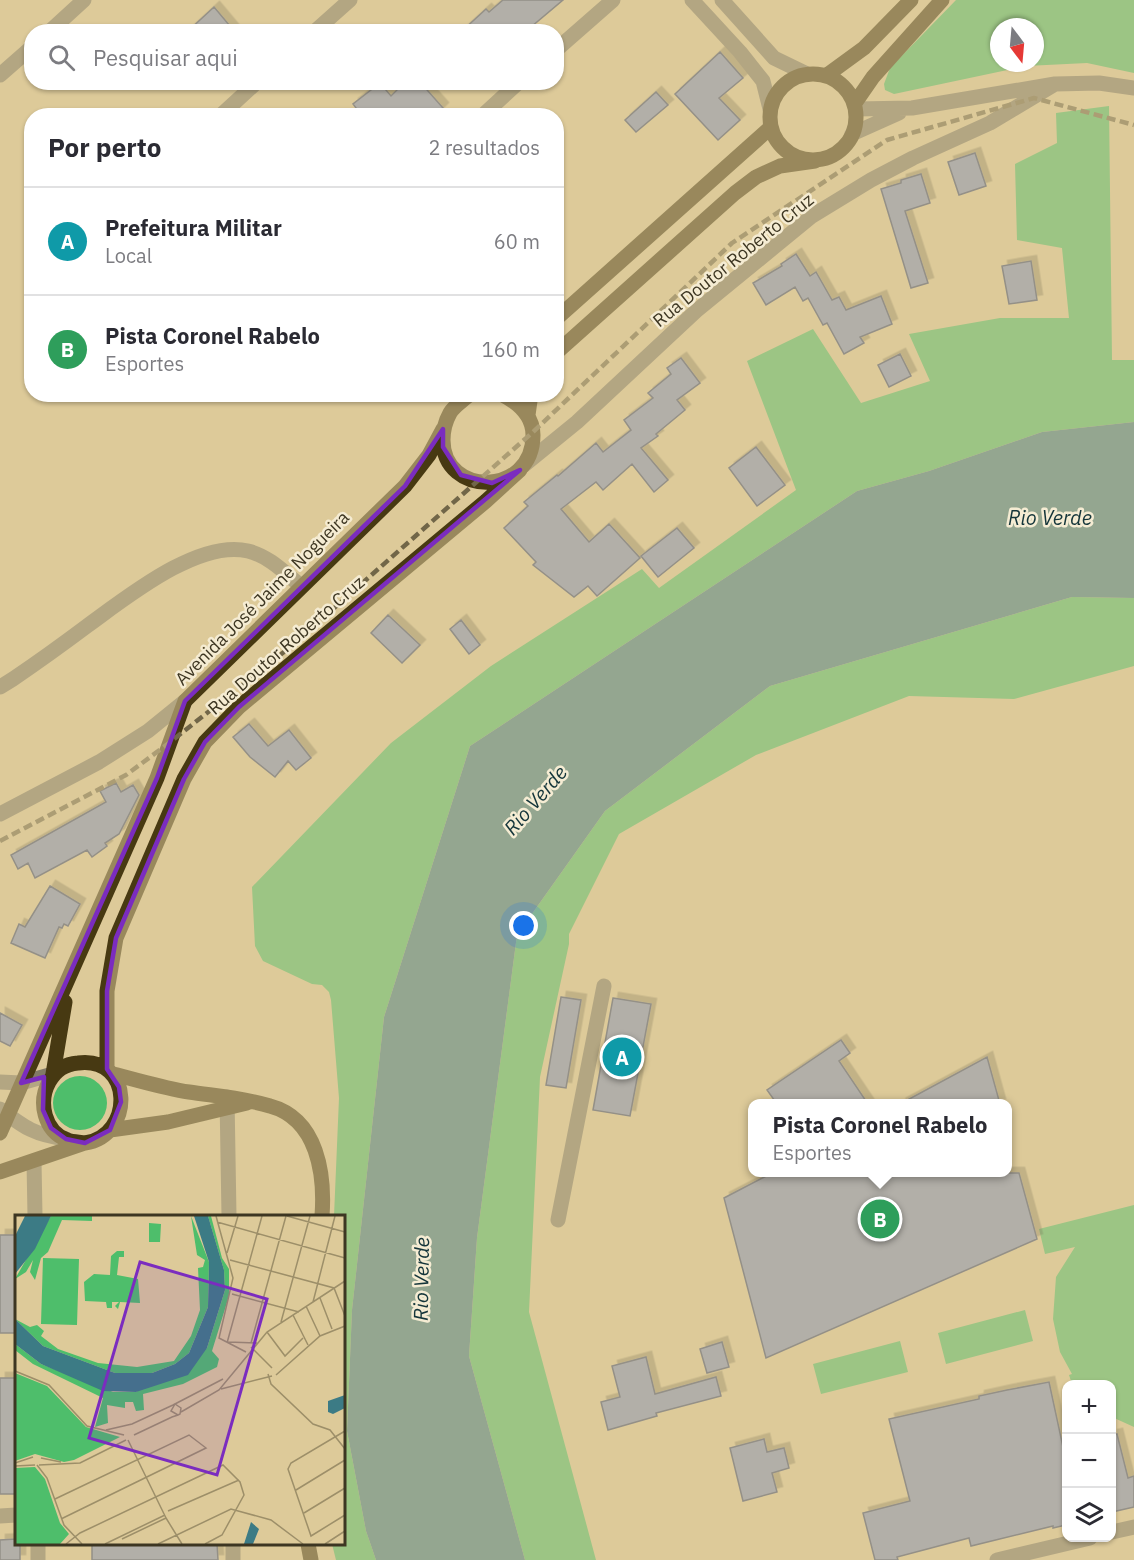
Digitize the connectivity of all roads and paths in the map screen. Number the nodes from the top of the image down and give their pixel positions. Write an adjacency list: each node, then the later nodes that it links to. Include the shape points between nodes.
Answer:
1 (84, 0): 8 (street)
2 (350, 0): 9 (street)
3 (613, 0): 10 (street)
4 (692, 0): 23 (street, via 763,81)
5 (722, 0): 12 (street, via 774,58)
6 (911, 0): 14 (main road, via 864,48)
7 (942, 0): 19 (main road, via 873,77)
8 (58, 24)
9 (323, 24)
10 (564, 43)
11 (24, 54): 13 (street)
12 (807, 74): 14 (main road); 23 (main road, via 783,86)
13 (0, 75)
14 (827, 75): 19 (main road, via 844,86)
15 (1055, 84): 16 (street, Rua Doutor Roberto Cruz, via 1099,83); 22 (street, Rua Doutor Roberto Cruz); 34 (street, Rua Doutor Roberto Cruz, via 990,123 871,180 812,216 696,311 578,422)
16 (1134, 88)
17 (248, 90): 20 (street)
18 (510, 90): 21 (street)
19 (855, 106): 22 (street, Rua Doutor Roberto Cruz); 25 (main road)
20 (229, 108)
21 (491, 108)
22 (912, 108): 25 (street, Rua Doutor Roberto Cruz)
23 (770, 109): 24 (main road)
24 (770, 128): 26 (main road, via 779,145 796,157); 27 (main road)
25 (852, 134): 26 (main road, via 835,155)
26 (815, 161): 28 (main road, via 780,166 756,177)
27 (564, 312)
28 (564, 346)
29 (462, 402): 33 (main road, Avenida José Jaime Nogueira, via 450,412)
30 (516, 402): 32 (main road)
31 (530, 402): 32 (main road)
32 (528, 415): 34 (main road, via 533,432 531,453)
33 (443, 429): 34 (main road, via 443,447 461,475 492,483 508,479); 35 (main road, Avenida José Jaime Nogueira, via 405,486)
34 (522, 468): 41 (main road, Rua Doutor Roberto Cruz, via 239,707 206,742 184,779 116,938 107,991)
35 (301, 586): 36 (street, via 258,554 235,549 213,551 148,582); 37 (main road, Avenida José Jaime Nogueira)
36 (0, 687)
37 (185, 701): 38 (street, via 148,731 99,762); 39 (main road, Avenida José Jaime Nogueira, via 157,778)
38 (0, 814)
39 (70, 979): 42 (main road, Avenida José Jaime Nogueira); 44 (main road, Avenida José Jaime Nogueira)
40 (604, 986): 56 (street)
41 (110, 1071): 42 (main road, via 89,1062 69,1064); 45 (main road); 47 (main road, via 120,1087 121,1102)
42 (53, 1074): 44 (street); 49 (main road, via 43,1091 43,1110 51,1128)
43 (0, 1082): 44 (street)
44 (21, 1083): 46 (main road, Avenida José Jaime Nogueira)
45 (227, 1103): 47 (main road, via 168,1122); 54 (street); 55 (main road, via 271,1106 288,1113 304,1128 316,1151 322,1177)
46 (4, 1112): 48 (main road, Avenida José Jaime Nogueira); 49 (street, via 42,1136)
47 (110, 1130): 50 (main road, via 94,1142)
48 (0, 1133)
49 (66, 1139): 50 (main road)
50 (85, 1143): 51 (main road)
51 (34, 1161): 52 (main road); 53 (street)
52 (0, 1172)
53 (35, 1215)
54 (228, 1215)
55 (322, 1215)
56 (558, 1220)
57 (15, 1515): 58 (street)
58 (0, 1516)
59 (1134, 1527): 60 (street)
60 (1116, 1531)
61 (1072, 1542): 64 (street)
62 (308, 1545): 63 (main road)
63 (311, 1560)
64 (997, 1560)

